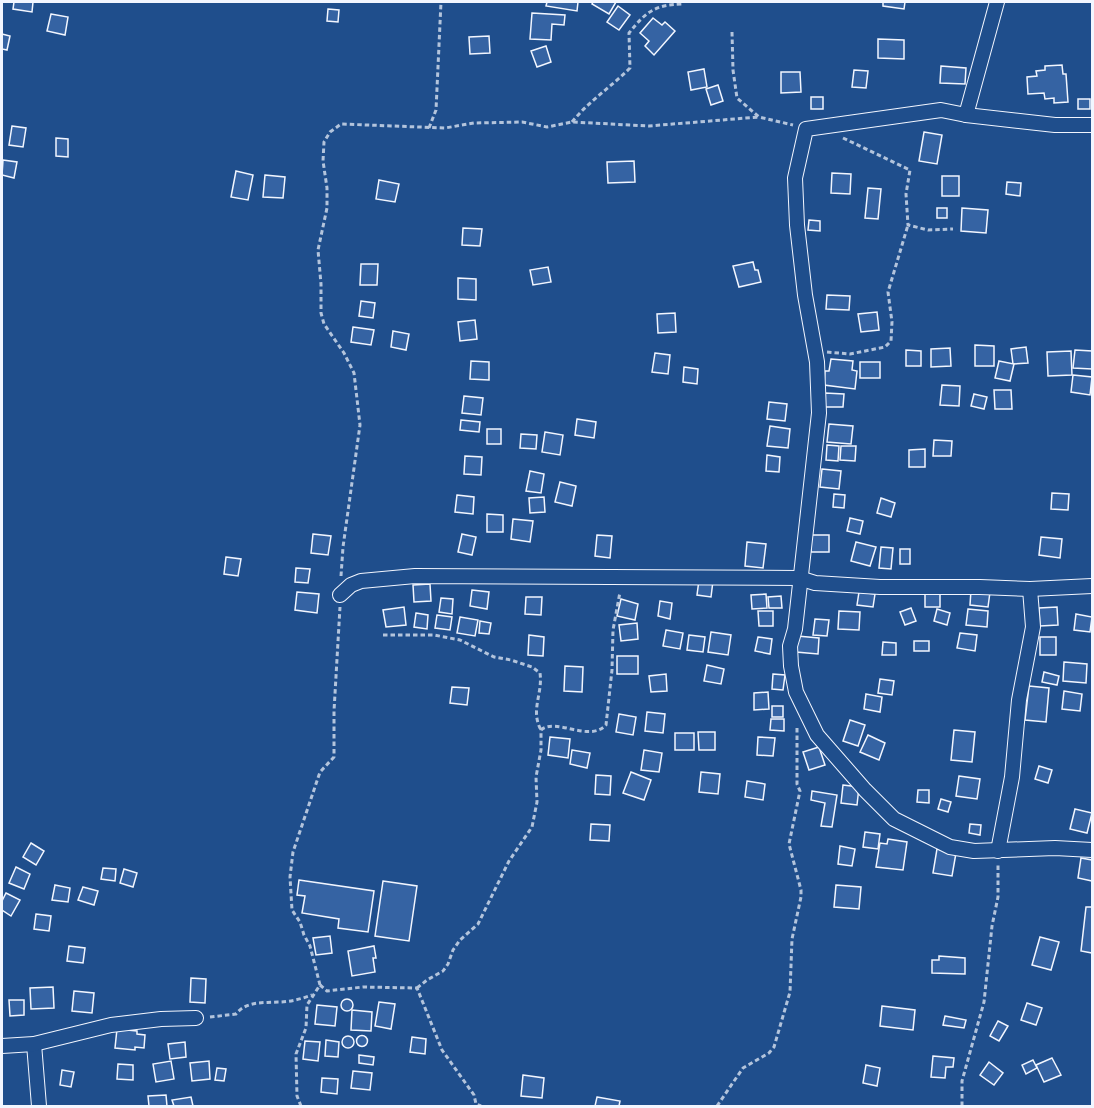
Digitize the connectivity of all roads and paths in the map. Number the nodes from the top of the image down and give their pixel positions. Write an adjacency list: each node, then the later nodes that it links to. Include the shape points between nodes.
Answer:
1 (441, 2): 9 (path, via 436,110)
2 (997, 2): 5 (street)
3 (681, 4): 7 (path, via 660,6 645,14 629,33 630,68 585,105)
4 (732, 32): 6 (path, via 737,98)
5 (966, 115): 8 (street); 10 (street, via 941,110)
6 (759, 117): 7 (path, via 649,126); 10 (path)
7 (572, 122): 9 (path, via 548,127 522,122)
8 (1092, 125)
9 (429, 128): 19 (path, via 341,124 324,142 327,208 318,250 321,313 354,373 360,425)
10 (806, 129): 14 (street, via 795,178 797,225)
11 (842, 138): 12 (path, via 910,170 906,194)
12 (908, 225): 13 (path, via 928,230); 14 (path, via 888,292 891,341 885,347 850,354 829,351)
13 (953, 229)
14 (817, 363): 15 (street, via 819,412)
15 (799, 578): 17 (street, via 837,585); 19 (street, via 415,576 362,581); 24 (street, via 791,666 796,692 817,735 894,819 950,847)
16 (1092, 586): 17 (street)
17 (1030, 589): 24 (street, via 1033,627)
18 (620, 592): 22 (path, via 606,725 597,731 555,726)
19 (340, 595): 25 (path, via 334,757 320,772 293,852 290,877 292,910 310,946)
20 (383, 635): 22 (path, via 434,635 460,640 494,657 532,667 540,673 542,682 536,720)
21 (797, 726): 34 (path, via 800,791 789,844 801,890 792,939 790,992 774,1047 743,1068)
22 (541, 730): 26 (path, via 532,827 508,861 478,924 460,940 443,971)
23 (1092, 850): 24 (street)
24 (998, 851): 35 (path, via 998,897 984,1002 962,1081)
25 (320, 985): 26 (path, via 327,991); 27 (path)
26 (417, 988): 31 (path, via 442,1050)
27 (312, 995): 28 (path, via 251,1004 236,1014); 33 (path, via 296,1054 297,1096)
28 (196, 1018): 29 (street, via 111,1025)
29 (34, 1044): 30 (street); 32 (street)
30 (2, 1046)
31 (478, 1106)
32 (39, 1107)
33 (302, 1107)
34 (717, 1107)
35 (962, 1107)

